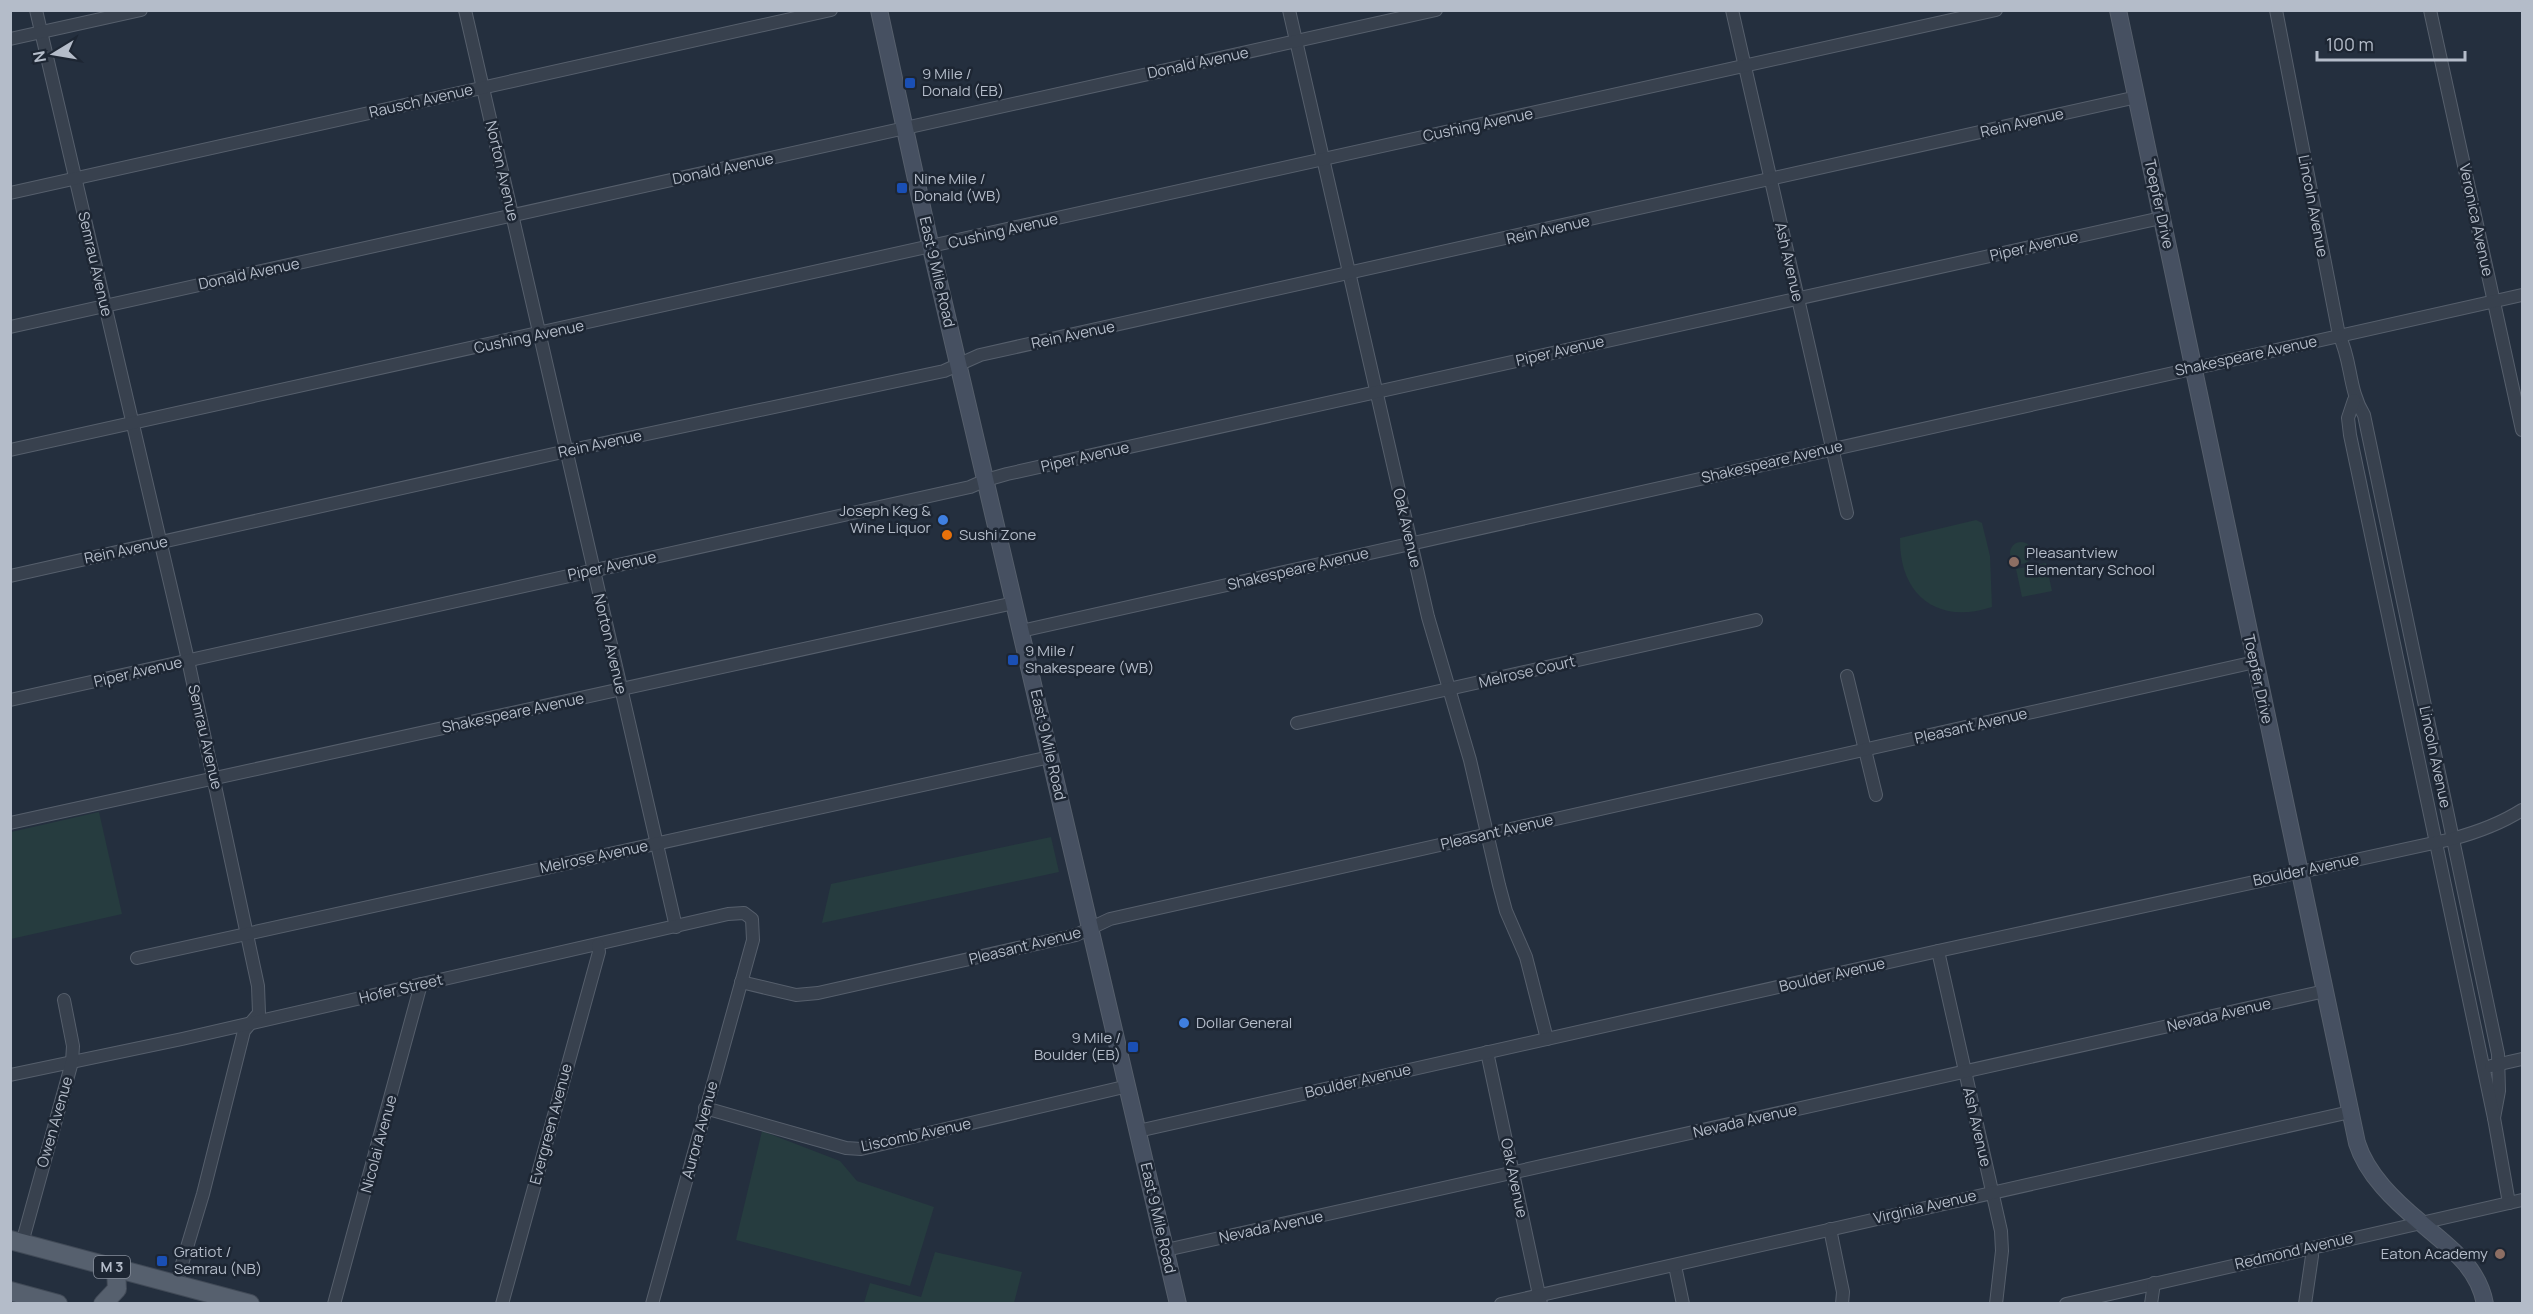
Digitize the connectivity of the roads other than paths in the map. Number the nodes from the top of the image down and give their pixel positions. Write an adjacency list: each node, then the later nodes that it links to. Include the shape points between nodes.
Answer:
1 (36, 10): 13 (street, Semrau Avenue)
2 (141, 10): 13 (street)
3 (465, 10): 17 (street, Norton Avenue)
4 (831, 10): 17 (street, Rausch Avenue)
5 (879, 10): 19 (street, East 9 Mile Road)
6 (1289, 10): 15 (street, Oak Avenue)
7 (1436, 10): 15 (street, Donald Avenue)
8 (1732, 10): 16 (street, Ash Avenue)
9 (1996, 10): 16 (street, Cushing Avenue)
10 (2118, 10): 18 (street, Toepfer Drive)
11 (2276, 10): 34 (street, Lincoln Avenue)
12 (2430, 10): 30 (street, Veronica Avenue)
13 (40, 32): 14 (street); 21 (street, Semrau Avenue)
14 (10, 39)
15 (1297, 42): 19 (street, Donald Avenue); 20 (street, Oak Avenue)
16 (1745, 66): 20 (street, Cushing Avenue); 22 (street, Ash Avenue)
17 (483, 88): 21 (street, Rausch Avenue); 24 (street, Norton Avenue)
18 (2137, 97): 22 (street, Rein Avenue); 25 (street, Toepfer Drive)
19 (906, 128): 24 (street, Donald Avenue); 26 (street, East 9 Mile Road)
20 (1323, 159): 26 (street, Cushing Avenue); 27 (street, Oak Avenue)
21 (75, 178): 23 (street, Rausch Avenue); 31 (street, Semrau Avenue)
22 (1770, 180): 27 (street, Rein Avenue); 29 (street, Ash Avenue)
23 (10, 193)
24 (513, 215): 31 (street, Donald Avenue); 33 (street, Norton Avenue)
25 (2161, 218): 29 (street, Piper Avenue); 36 (street, Toepfer Drive)
26 (931, 248): 33 (street, Cushing Avenue); 35 (street, East 9 Mile Road)
27 (1350, 274): 35 (street, Rein Avenue, via 980,355); 37 (street, Oak Avenue)
28 (2523, 295): 30 (street, Shakespeare Avenue)
29 (1797, 298): 37 (street, Piper Avenue); 41 (street, Ash Avenue)
30 (2494, 301): 34 (street, Shakespeare Avenue); 40 (street, Veronica Avenue)
31 (105, 306): 32 (street, Donald Avenue); 39 (street, Semrau Avenue)
32 (10, 327)
33 (540, 334): 39 (street, Cushing Avenue); 43 (street, Norton Avenue)
34 (2338, 335): 36 (street, Shakespeare Avenue); 38 (street, Lincoln Avenue)
35 (959, 364): 43 (street, Rein Avenue, via 944,371); 44 (street, East 9 Mile Road)
36 (2193, 367): 41 (street, Shakespeare Avenue); 54 (street, Toepfer Drive)
37 (1377, 392): 44 (street, Piper Avenue); 47 (street, Oak Avenue)
38 (2354, 399): 67 (street, Lincoln Avenue, via 2364,415); 68 (street, Lincoln Avenue, via 2348,418 2350,435)
39 (132, 423): 42 (street, Cushing Avenue); 46 (street, Semrau Avenue)
40 (2523, 430)
41 (1831, 449): 45 (street, Ash Avenue); 47 (street, Shakespeare Avenue)
42 (10, 450)
43 (567, 452): 46 (street, Rein Avenue); 48 (street, Norton Avenue)
44 (986, 480): 48 (street, Piper Avenue, via 970,487); 50 (street, East 9 Mile Road)
45 (1847, 513)
46 (159, 543): 49 (street, Rein Avenue); 53 (street, Semrau Avenue)
47 (1411, 544): 52 (street, Shakespeare Avenue); 56 (street, Oak Avenue)
48 (593, 571): 53 (street, Piper Avenue); 57 (street, Norton Avenue)
49 (10, 576)
50 (1014, 603): 52 (street, East 9 Mile Road); 57 (street, Shakespeare Avenue)
51 (1756, 620): 56 (street, Melrose Court)
52 (1021, 631): 61 (street, East 9 Mile Road)
53 (188, 660): 58 (street, Piper Avenue); 62 (street, Semrau Avenue)
54 (2255, 662): 60 (street, Pleasant Avenue); 70 (street, Toepfer Drive)
55 (1847, 676): 60 (street)
56 (1450, 689): 59 (street, Melrose Court); 66 (street, Oak Avenue)
57 (621, 690): 62 (street, Shakespeare Avenue); 69 (street, Norton Avenue)
58 (10, 700)
59 (1297, 723)
60 (1864, 750): 63 (street); 66 (street, Pleasant Avenue)
61 (1050, 757): 69 (street, Melrose Avenue); 72 (street, East 9 Mile Road)
62 (214, 779): 65 (street, Shakespeare Avenue); 73 (street, Semrau Avenue)
63 (1876, 795)
64 (2523, 810): 67 (street, Boulder Avenue, via 2507,820)
65 (10, 823)
66 (1488, 833): 72 (street, Pleasant Avenue, via 1110,919); 83 (street, Oak Avenue, via 1504,902 1527,957)
67 (2452, 839): 68 (street, Boulder Avenue); 87 (street, Lincoln Avenue)
68 (2434, 843): 70 (street, Boulder Avenue); 88 (street, Lincoln Avenue)
69 (656, 844): 71 (street, Norton Avenue); 73 (street, Melrose Avenue)
70 (2299, 871): 75 (street, Boulder Avenue); 80 (street, Toepfer Drive)
71 (676, 927): 74 (street, Hofer Street); 76 (street, Hofer Street, via 744,913 752,919 754,931)
72 (1091, 929): 78 (street, Pleasant Avenue, via 805,995); 91 (street, East 9 Mile Road)
73 (247, 933): 77 (street, Melrose Avenue); 82 (street, Semrau Avenue, via 259,1003 259,1013)
74 (598, 945): 79 (street, Hofer Street); 117 (street, Evergreen Avenue)
75 (1938, 951): 83 (street, Boulder Avenue); 89 (street, Ash Avenue)
76 (748, 957): 78 (street, Aurora Avenue)
77 (137, 958)
78 (741, 982): 92 (street, Aurora Avenue)
79 (421, 984): 82 (street, Hofer Street); 116 (street, Nicolai Avenue)
80 (2325, 991): 89 (street, Nevada Avenue); 93 (street, Toepfer Drive)
81 (64, 1000): 86 (street, Owen Avenue, via 73,1046)
82 (249, 1024): 86 (street, Hofer Street); 108 (street, Semrau Avenue)
83 (1547, 1039): 84 (street, Boulder Avenue)
84 (1487, 1052): 95 (street, Boulder Avenue); 96 (street, Oak Avenue)
85 (2523, 1059): 87 (street)
86 (72, 1062): 90 (street, Hofer Street); 102 (street, Owen Avenue)
87 (2499, 1065): 88 (street); 94 (street, Lincoln Avenue)
88 (2483, 1068): 94 (street, Lincoln Avenue)
89 (1964, 1071): 96 (street, Nevada Avenue); 97 (street, Ash Avenue)
90 (10, 1075)
91 (1128, 1086): 92 (street, Liscomb Avenue, via 861,1149); 95 (street, East 9 Mile Road)
92 (705, 1108): 118 (street, Aurora Avenue)
93 (2350, 1112): 97 (street, Virginia Avenue); 100 (street, Toepfer Drive, via 2368,1168)
94 (2494, 1118): 99 (street, Lincoln Avenue)
95 (1138, 1131): 104 (street, East 9 Mile Road)
96 (1513, 1173): 104 (street, Nevada Avenue); 111 (street, Oak Avenue)
97 (1992, 1192): 101 (street, Virginia Avenue); 123 (street, Ash Avenue, via 2002,1241)
98 (2523, 1200): 99 (street, Redmond Avenue)
99 (2509, 1203): 100 (street, Redmond Avenue)
100 (2419, 1222): 103 (street, Redmond Avenue); 127 (street, Toepfer Drive, via 2465,1262 2475,1276)
101 (1830, 1229): 105 (street, Virginia Avenue); 122 (street)
102 (16, 1241): 106 (main road, M 3)
103 (2310, 1248): 107 (street, Redmond Avenue); 126 (street)
104 (1166, 1250): 119 (street, East 9 Mile Road)
105 (1675, 1266): 111 (street, Virginia Avenue); 121 (street)
106 (116, 1268): 108 (main road, M 3); 113 (main road, via 117,1289)
107 (2154, 1283): 124 (street, Redmond Avenue); 125 (street)
108 (176, 1284): 110 (main road, M 3)
109 (10, 1291): 112 (main road)
110 (214, 1294): 114 (main road); 115 (main road, M 3)
111 (1540, 1299): 120 (street, Virginia Avenue)
112 (58, 1304)
113 (103, 1304)
114 (197, 1304)
115 (250, 1304)
116 (334, 1304)
117 (502, 1304)
118 (652, 1304)
119 (1178, 1304)
120 (1501, 1304)
121 (1683, 1304)
122 (1842, 1304)
123 (1996, 1304)
124 (2066, 1304)
125 (2151, 1304)
126 (2305, 1304)
127 (2485, 1304)

